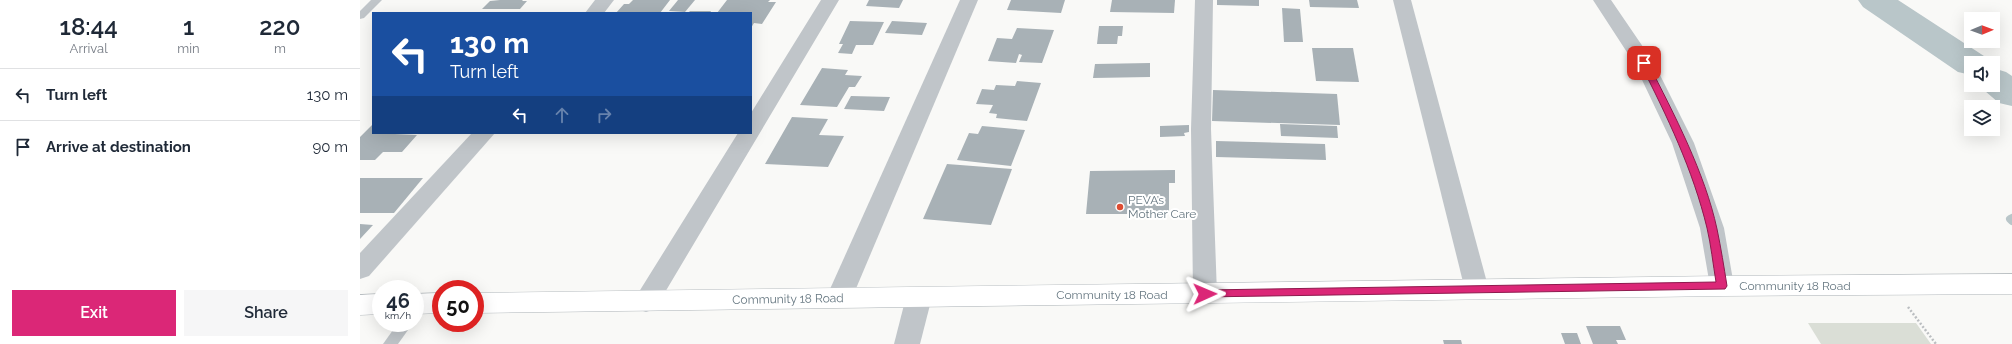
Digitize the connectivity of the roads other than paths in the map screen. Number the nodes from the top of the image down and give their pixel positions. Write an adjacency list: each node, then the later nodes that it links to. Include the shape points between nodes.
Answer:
1 (377, 0): 9 (lane)
2 (606, 0): 8 (street)
3 (830, 0): 10 (street)
4 (969, 0): 19 (street)
5 (1204, 0): 17 (street, via 1201,107)
6 (1402, 0): 16 (street)
7 (1602, 0): 15 (street, via 1644,63 1683,143 1712,228)
8 (595, 12)
9 (360, 16)
10 (752, 128)
11 (483, 134): 13 (street)
12 (748, 134): 20 (street)
13 (360, 269)
14 (2012, 284): 15 (main road, Community 18 Road)
15 (1722, 286): 16 (main road, Community 18 Road)
16 (1477, 290): 17 (main road, Community 18 Road)
17 (1205, 294): 18 (main road, Community 18 Road)
18 (919, 297): 19 (main road, Community 18 Road); 26 (street)
19 (839, 298): 20 (main road, Community 18 Road)
20 (646, 302): 21 (main road, Community 18 Road)
21 (484, 303)
22 (372, 304): 23 (main road)
23 (360, 305)
24 (400, 332): 25 (lane)
25 (390, 344)
26 (908, 344)

